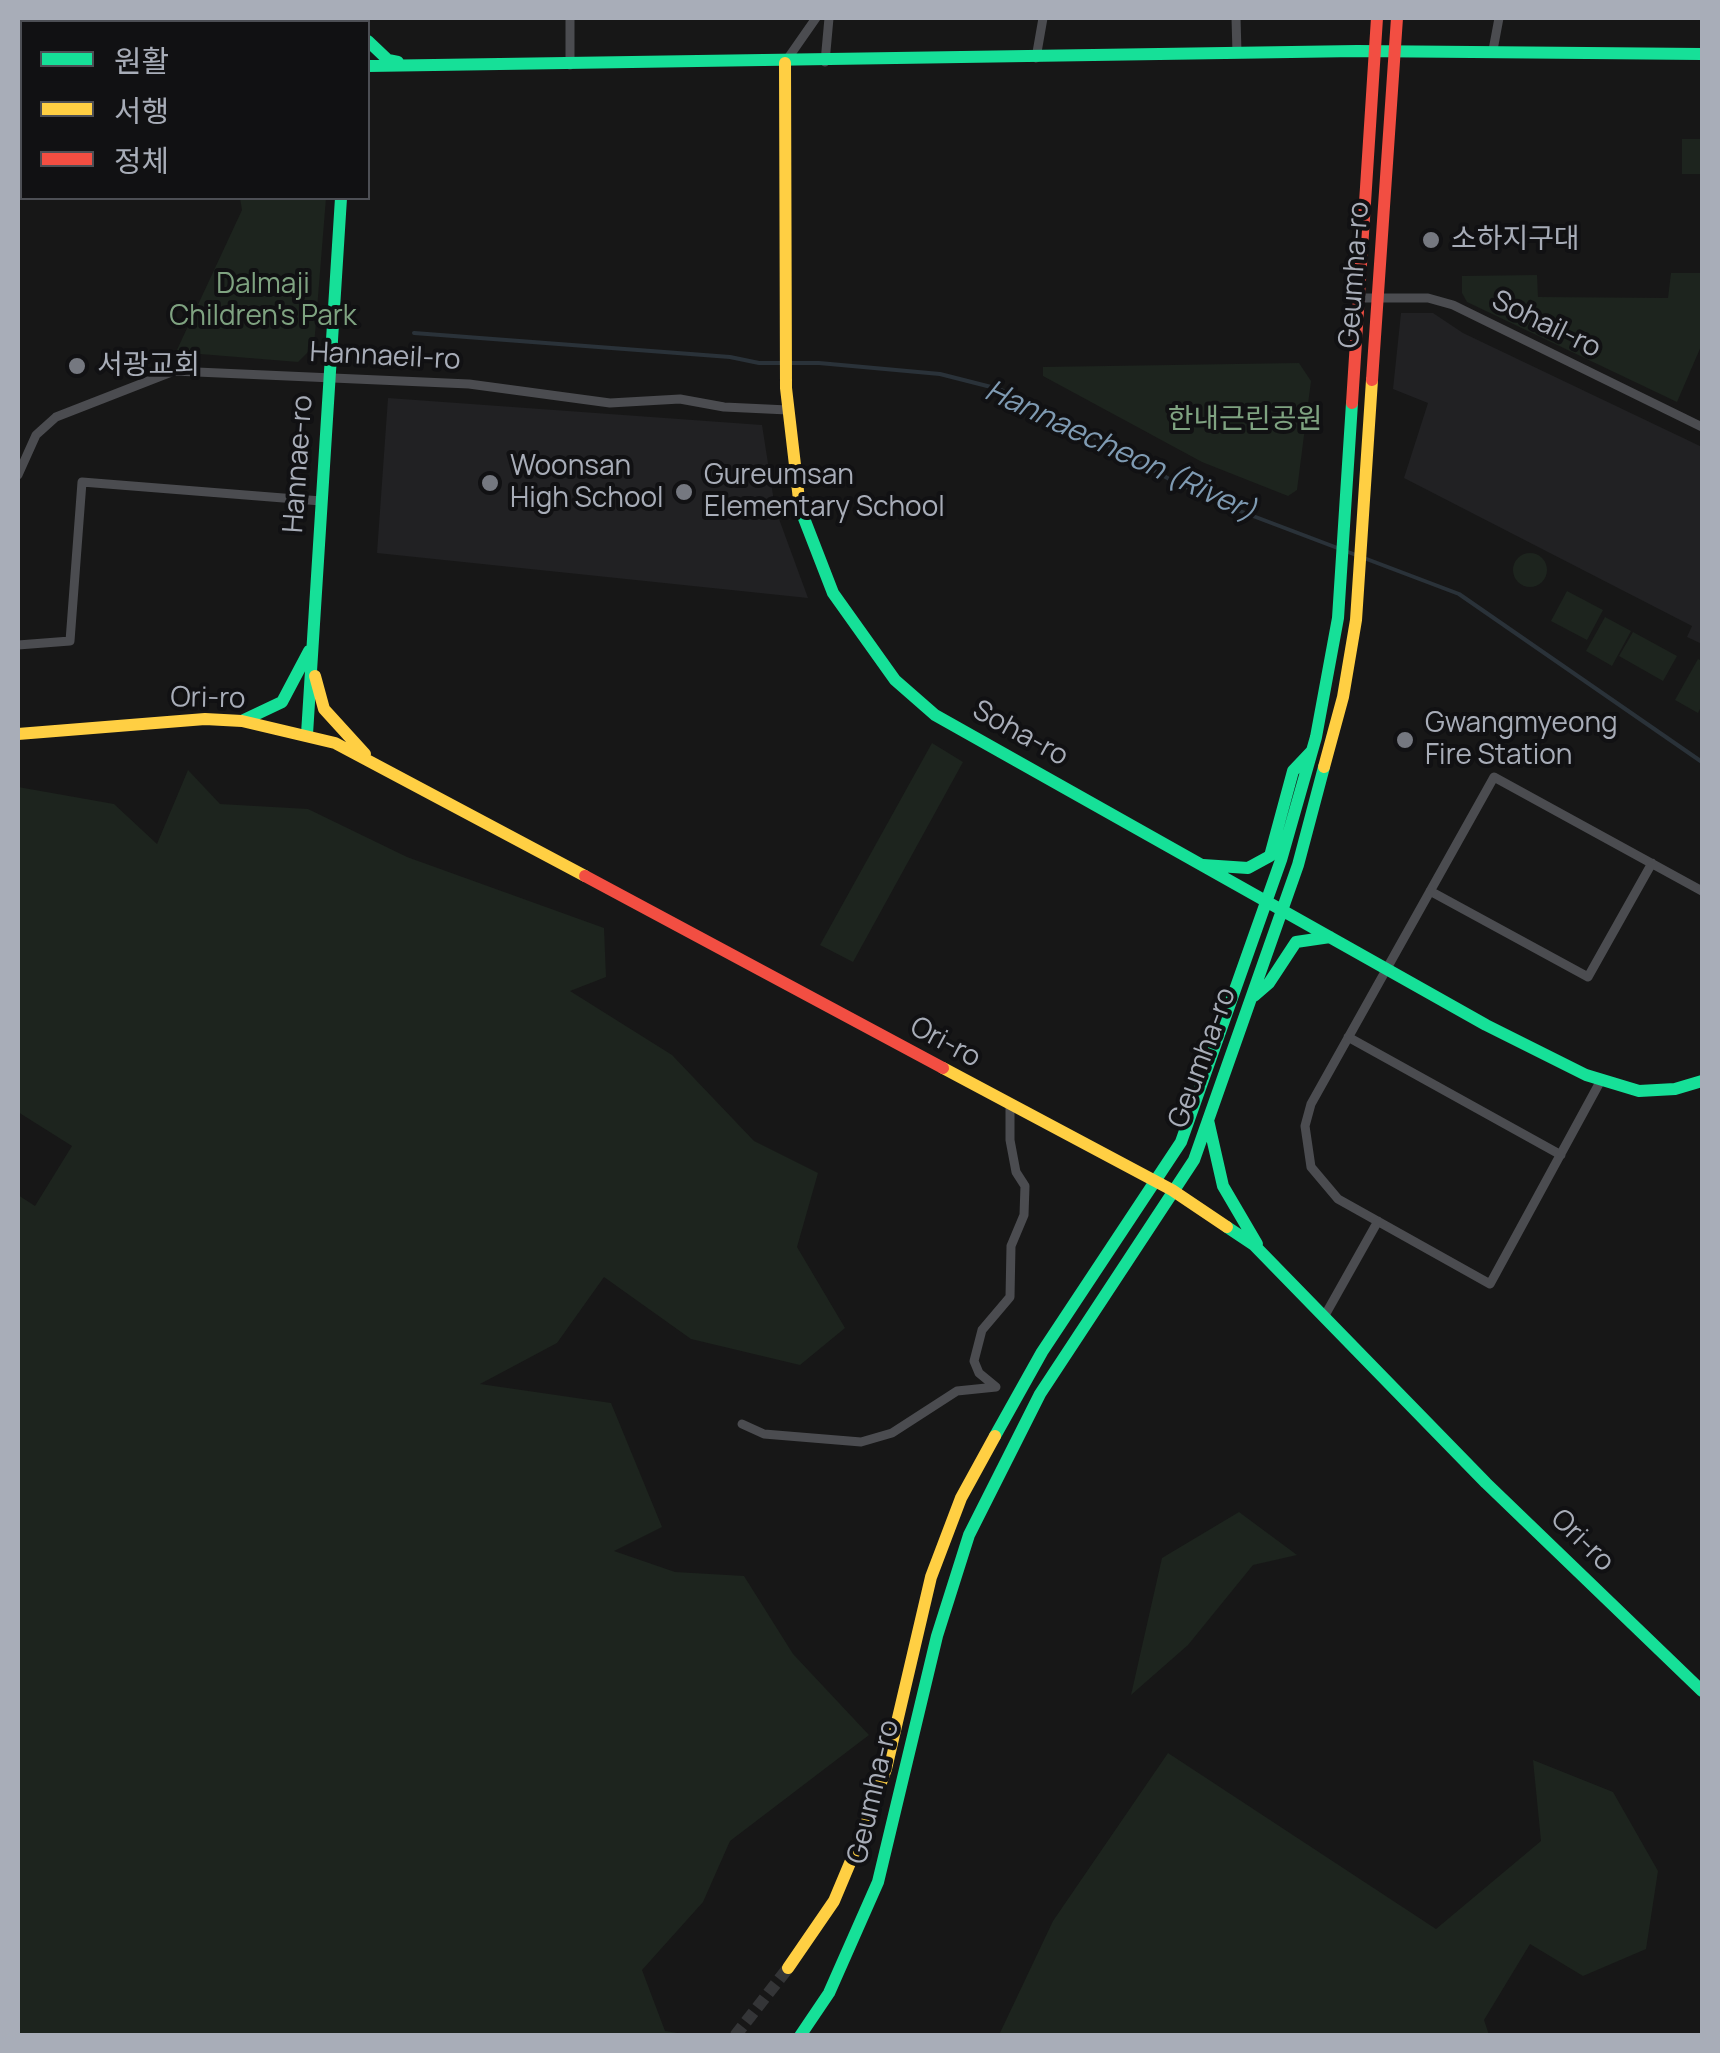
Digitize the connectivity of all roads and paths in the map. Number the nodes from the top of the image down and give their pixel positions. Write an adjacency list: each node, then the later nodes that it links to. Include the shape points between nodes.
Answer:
1 (570, 18): 18 (street)
2 (816, 18): 17 (street)
3 (830, 18): 16 (street)
4 (1043, 18): 15 (street)
5 (1236, 18): 12 (street)
6 (1377, 18): 11 (main road, Geumha-ro)
7 (1397, 18): 13 (main road, Geumha-ro)
8 (1498, 18): 10 (street)
9 (370, 43): 20 (main road, via 388,60)
10 (1493, 50): 13 (main road); 14 (main road)
11 (1376, 52): 12 (main road); 13 (main road); 22 (main road, Geumha-ro)
12 (1237, 53): 15 (main road)
13 (1395, 53): 23 (main road, Geumha-ro)
14 (1702, 54)
15 (1036, 58): 16 (main road)
16 (825, 62): 17 (main road)
17 (785, 63): 18 (main road); 25 (main road, Soha-ro)
18 (570, 65): 20 (main road)
19 (370, 66): 20 (main road)
20 (415, 66)
21 (341, 200): 24 (main road, Hannae-ro)
22 (1361, 298): 23 (street, Sohail-ro); 34 (main road, Geumha-ro, via 1344,572)
23 (1378, 298): 26 (street, Sohail-ro, via 1452,305); 41 (main road, Geumha-ro, via 1360,580 1343,697)
24 (330, 377): 25 (street, Hannaeil-ro, via 520,388 610,403 680,399); 27 (street, Hannaeil-ro, via 196,370 154,377 56,417 36,436); 28 (main road, Hannae-ro)
25 (788, 410): 37 (main road, Soha-ro, via 797,501 812,548 833,592 895,680 935,715)
26 (1702, 427)
27 (18, 475)
28 (321, 501): 29 (street, via 82,482 70,641); 30 (main road, Hannae-ro)
29 (18, 645)
30 (312, 645): 31 (main road, via 282,702); 33 (main road, Hannae-ro); 35 (main road, via 324,709)
31 (242, 721): 32 (main road, Ori-ro); 33 (main road, Ori-ro)
32 (18, 734)
33 (307, 734): 35 (main road, Ori-ro)
34 (1312, 750): 37 (main road, via 1293,771 1270,856 1248,868); 40 (main road, Geumha-ro)
35 (370, 759): 48 (main road, Ori-ro)
36 (1652, 863): 38 (street, via 1494,777); 38 (street, via 1588,978); 39 (street)
37 (1202, 865): 40 (main road, Soha-ro)
38 (1430, 890): 43 (street)
39 (1702, 891)
40 (1267, 902): 41 (main road, Soha-ro); 51 (main road, Geumha-ro, via 1180,1142)
41 (1282, 910): 42 (main road, Soha-ro); 44 (main road, Geumha-ro)
42 (1330, 937): 43 (main road, Soha-ro); 44 (main road, via 1296,942)
43 (1386, 969): 45 (street); 47 (main road, Soha-ro)
44 (1252, 998): 49 (main road, Geumha-ro)
45 (1348, 1037): 50 (street); 53 (street, via 1311,1104 1306,1149 1325,1187)
46 (1702, 1080): 47 (main road, Soha-ro, via 1656,1091)
47 (1600, 1082): 50 (street)
48 (1010, 1106): 51 (main road, Ori-ro); 56 (street, via 1024,1215 1008,1261 1010,1298 982,1330 974,1361)
49 (1208, 1118): 52 (main road, Geumha-ro, via 1194,1160); 54 (main road, via 1224,1186)
50 (1561, 1154): 53 (street, via 1490,1284)
51 (1156, 1180): 52 (main road, Ori-ro); 57 (main road, Geumha-ro)
52 (1172, 1190): 54 (main road, Ori-ro); 61 (main road, Geumha-ro, via 1040,1394 987,1493 937,1636 878,1882 829,1993)
53 (1378, 1222): 55 (street)
54 (1263, 1255): 55 (main road, Ori-ro)
55 (1324, 1317): 59 (main road, Ori-ro)
56 (996, 1387): 57 (street); 58 (street, via 957,1391 892,1433 860,1442 764,1434)
57 (1021, 1388): 60 (main road, Geumha-ro, via 947,1530 864,1832 834,1900)
58 (742, 1424)
59 (1702, 1691)
60 (788, 1968)
61 (800, 2036)

